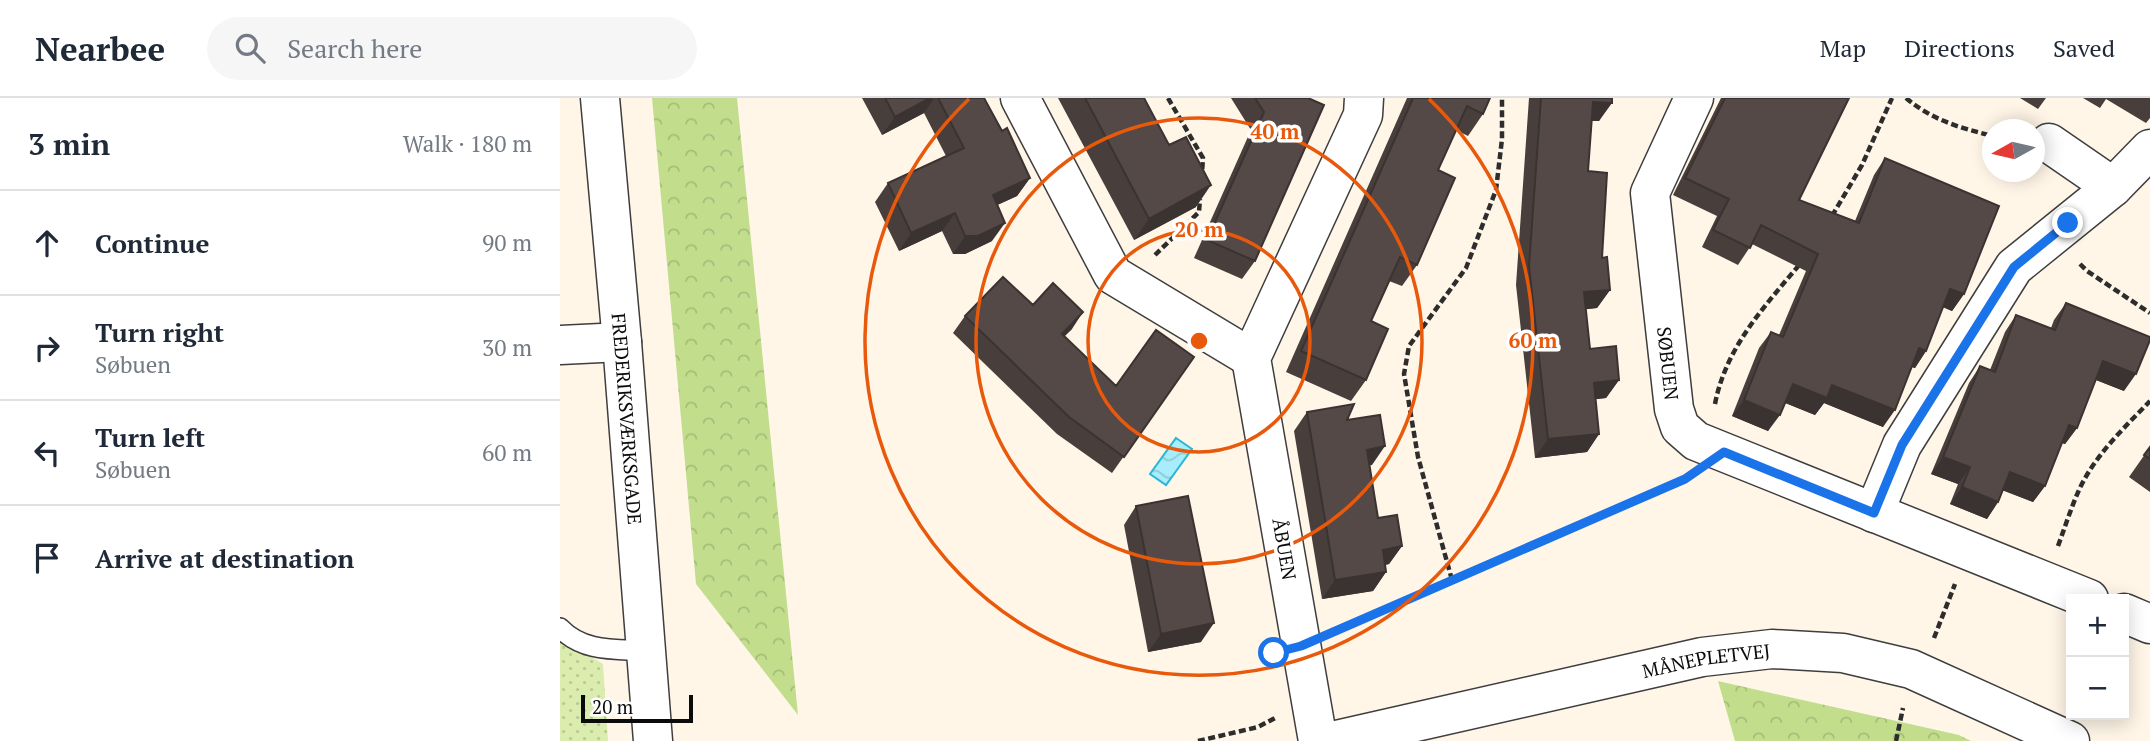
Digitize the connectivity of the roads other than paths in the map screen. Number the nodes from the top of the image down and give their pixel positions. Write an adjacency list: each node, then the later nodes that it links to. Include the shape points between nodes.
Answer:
1 (600, 98): 8 (street, FREDERIKSVÆRKSGADE)
2 (1020, 98): 10 (street, via 1114,275)
3 (1364, 98): 10 (street, via 1363,115)
4 (1694, 98): 11 (street, SØBUEN, via 1650,193 1674,410 1680,427 1696,441)
5 (2049, 143): 7 (street)
6 (2150, 149): 7 (street)
7 (2113, 187): 11 (street, via 2014,267 1902,445)
8 (622, 342): 9 (street); 16 (street, FREDERIKSVÆRKSGADE)
9 (560, 345)
10 (1251, 358): 18 (street, ÅBUEN)
11 (1874, 513): 12 (street, SØBUEN)
12 (2077, 594)
13 (2129, 615): 14 (street)
14 (2150, 624)
15 (560, 628): 16 (lane, via 580,644 594,648)
16 (646, 651): 17 (street, FREDERIKSVÆRKSGADE)
17 (653, 741)
18 (1318, 741)
19 (1332, 741): 20 (street, MÅNEPLETVEJ, via 1702,657 1772,649 1843,653 1911,669)
20 (2070, 741)

